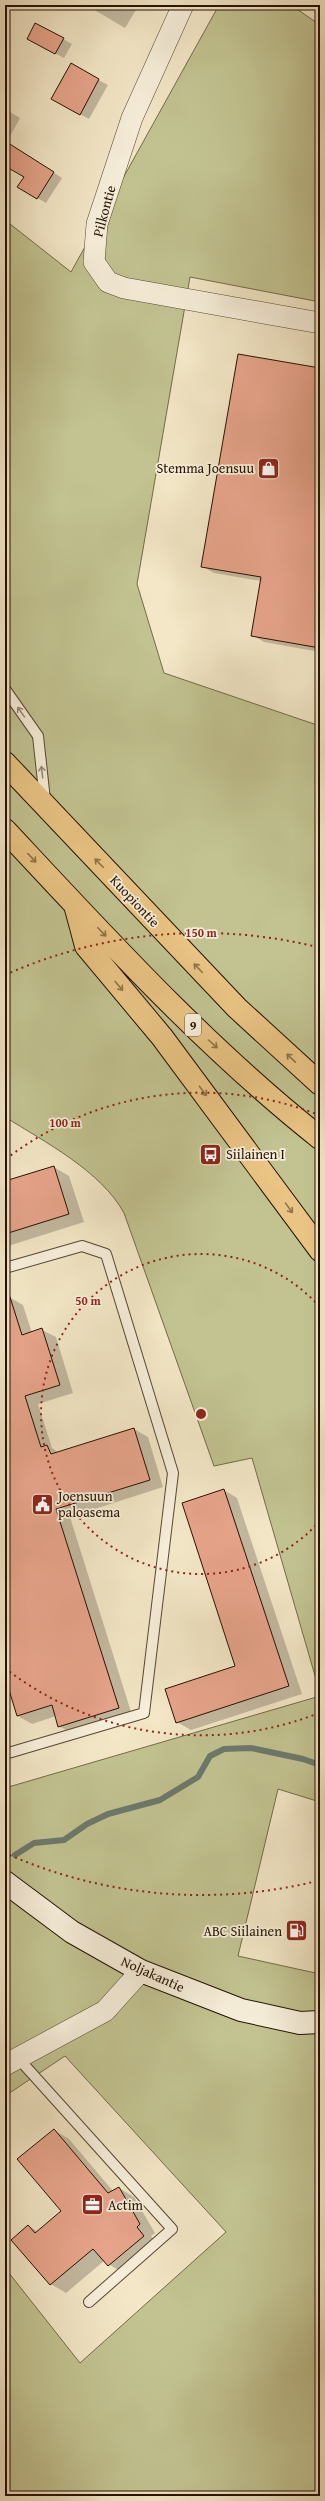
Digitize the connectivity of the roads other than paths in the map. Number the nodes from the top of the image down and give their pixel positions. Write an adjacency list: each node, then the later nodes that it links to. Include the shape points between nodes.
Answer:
1 (183, 5): 2 (street, Pilkontie, via 132,118 97,224 94,262 108,282 124,288)
2 (320, 323)
3 (5, 689): 5 (lane, one-way to 3, via 38,736)
4 (5, 763): 5 (highway, Kuopiontie)
5 (46, 809): 8 (highway, Kuopiontie, one-way to 5, via 237,1008)
6 (5, 830): 7 (highway, 9, one-way to 7)
7 (74, 904): 9 (highway, 9, one-way to 9, via 209,1041); 10 (highway, one-way to 10, via 86,946 162,1037)
8 (320, 1084)
9 (320, 1138)
10 (320, 1250)
11 (5, 1268): 12 (lane, via 82,1246 106,1254 173,1473 144,1713)
12 (5, 1754)
13 (5, 1882): 14 (main road, Noljakantie, via 72,1932)
14 (142, 1971): 15 (main road, Noljakantie, via 241,2010 300,2023); 16 (street, via 105,2011)
15 (320, 2022)
16 (12, 2062): 17 (lane, via 172,2229)
17 (89, 2302)

